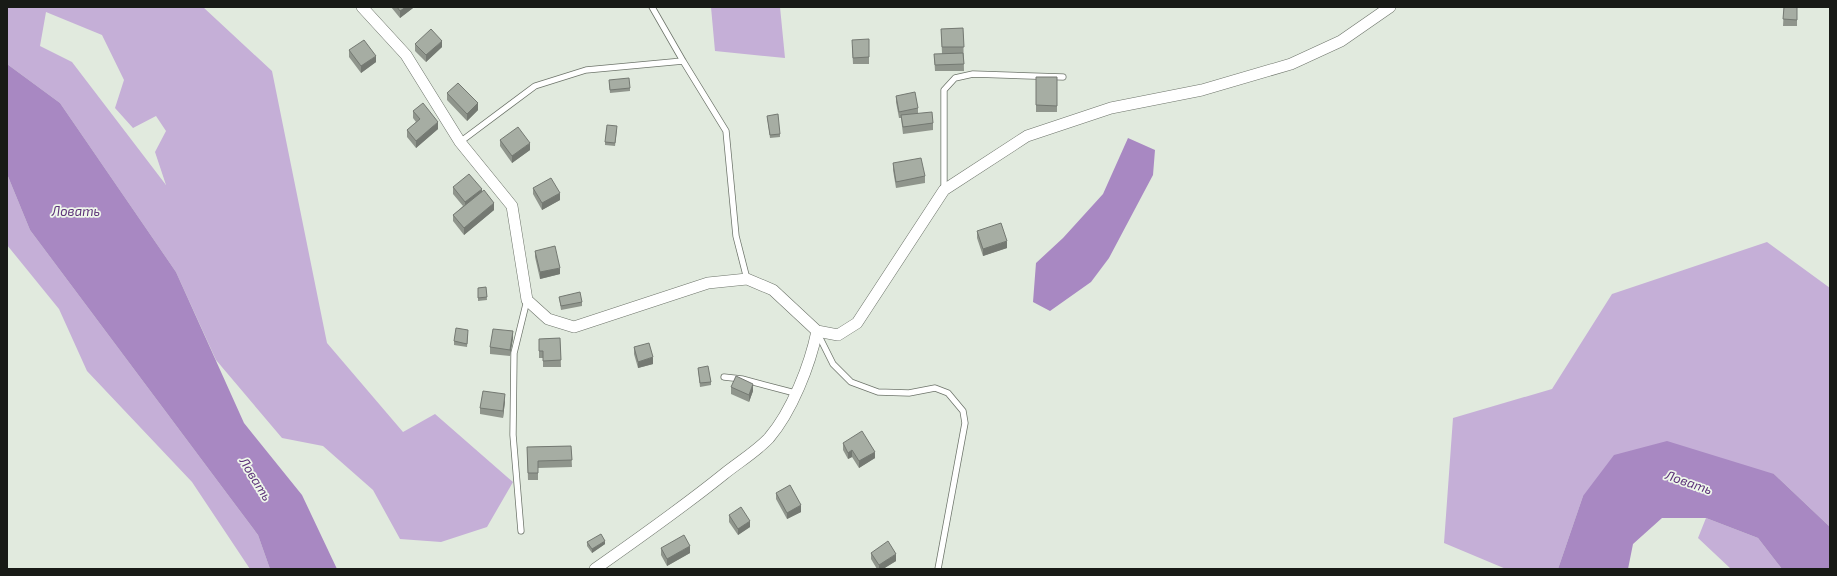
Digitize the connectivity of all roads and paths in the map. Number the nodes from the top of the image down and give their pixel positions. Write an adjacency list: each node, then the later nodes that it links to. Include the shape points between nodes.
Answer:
1 (362, 7): 6 (street, via 406,55)
2 (652, 7): 4 (lane)
3 (1390, 7): 7 (street, via 1341,41 1290,64 1202,90 1110,108 1027,136)
4 (683, 61): 6 (lane, via 586,70 535,86); 8 (lane, via 726,130 736,236)
5 (1063, 77): 7 (lane, via 973,74 955,78 944,90)
6 (460, 142): 9 (street, via 512,206)
7 (944, 190): 10 (street, via 857,323 838,334)
8 (747, 279): 9 (street, via 708,283 574,327 548,319); 10 (street, via 773,290)
9 (527, 300): 13 (lane, via 514,353 513,435)
10 (817, 331): 12 (street, via 812,352); 15 (lane, via 833,364 851,382 878,392 909,393 935,388 948,393 963,410 965,423)
11 (724, 378): 12 (lane, via 742,379)
12 (795, 393): 14 (street, via 769,438 671,517)
13 (521, 531)
14 (595, 569)
15 (938, 569)

